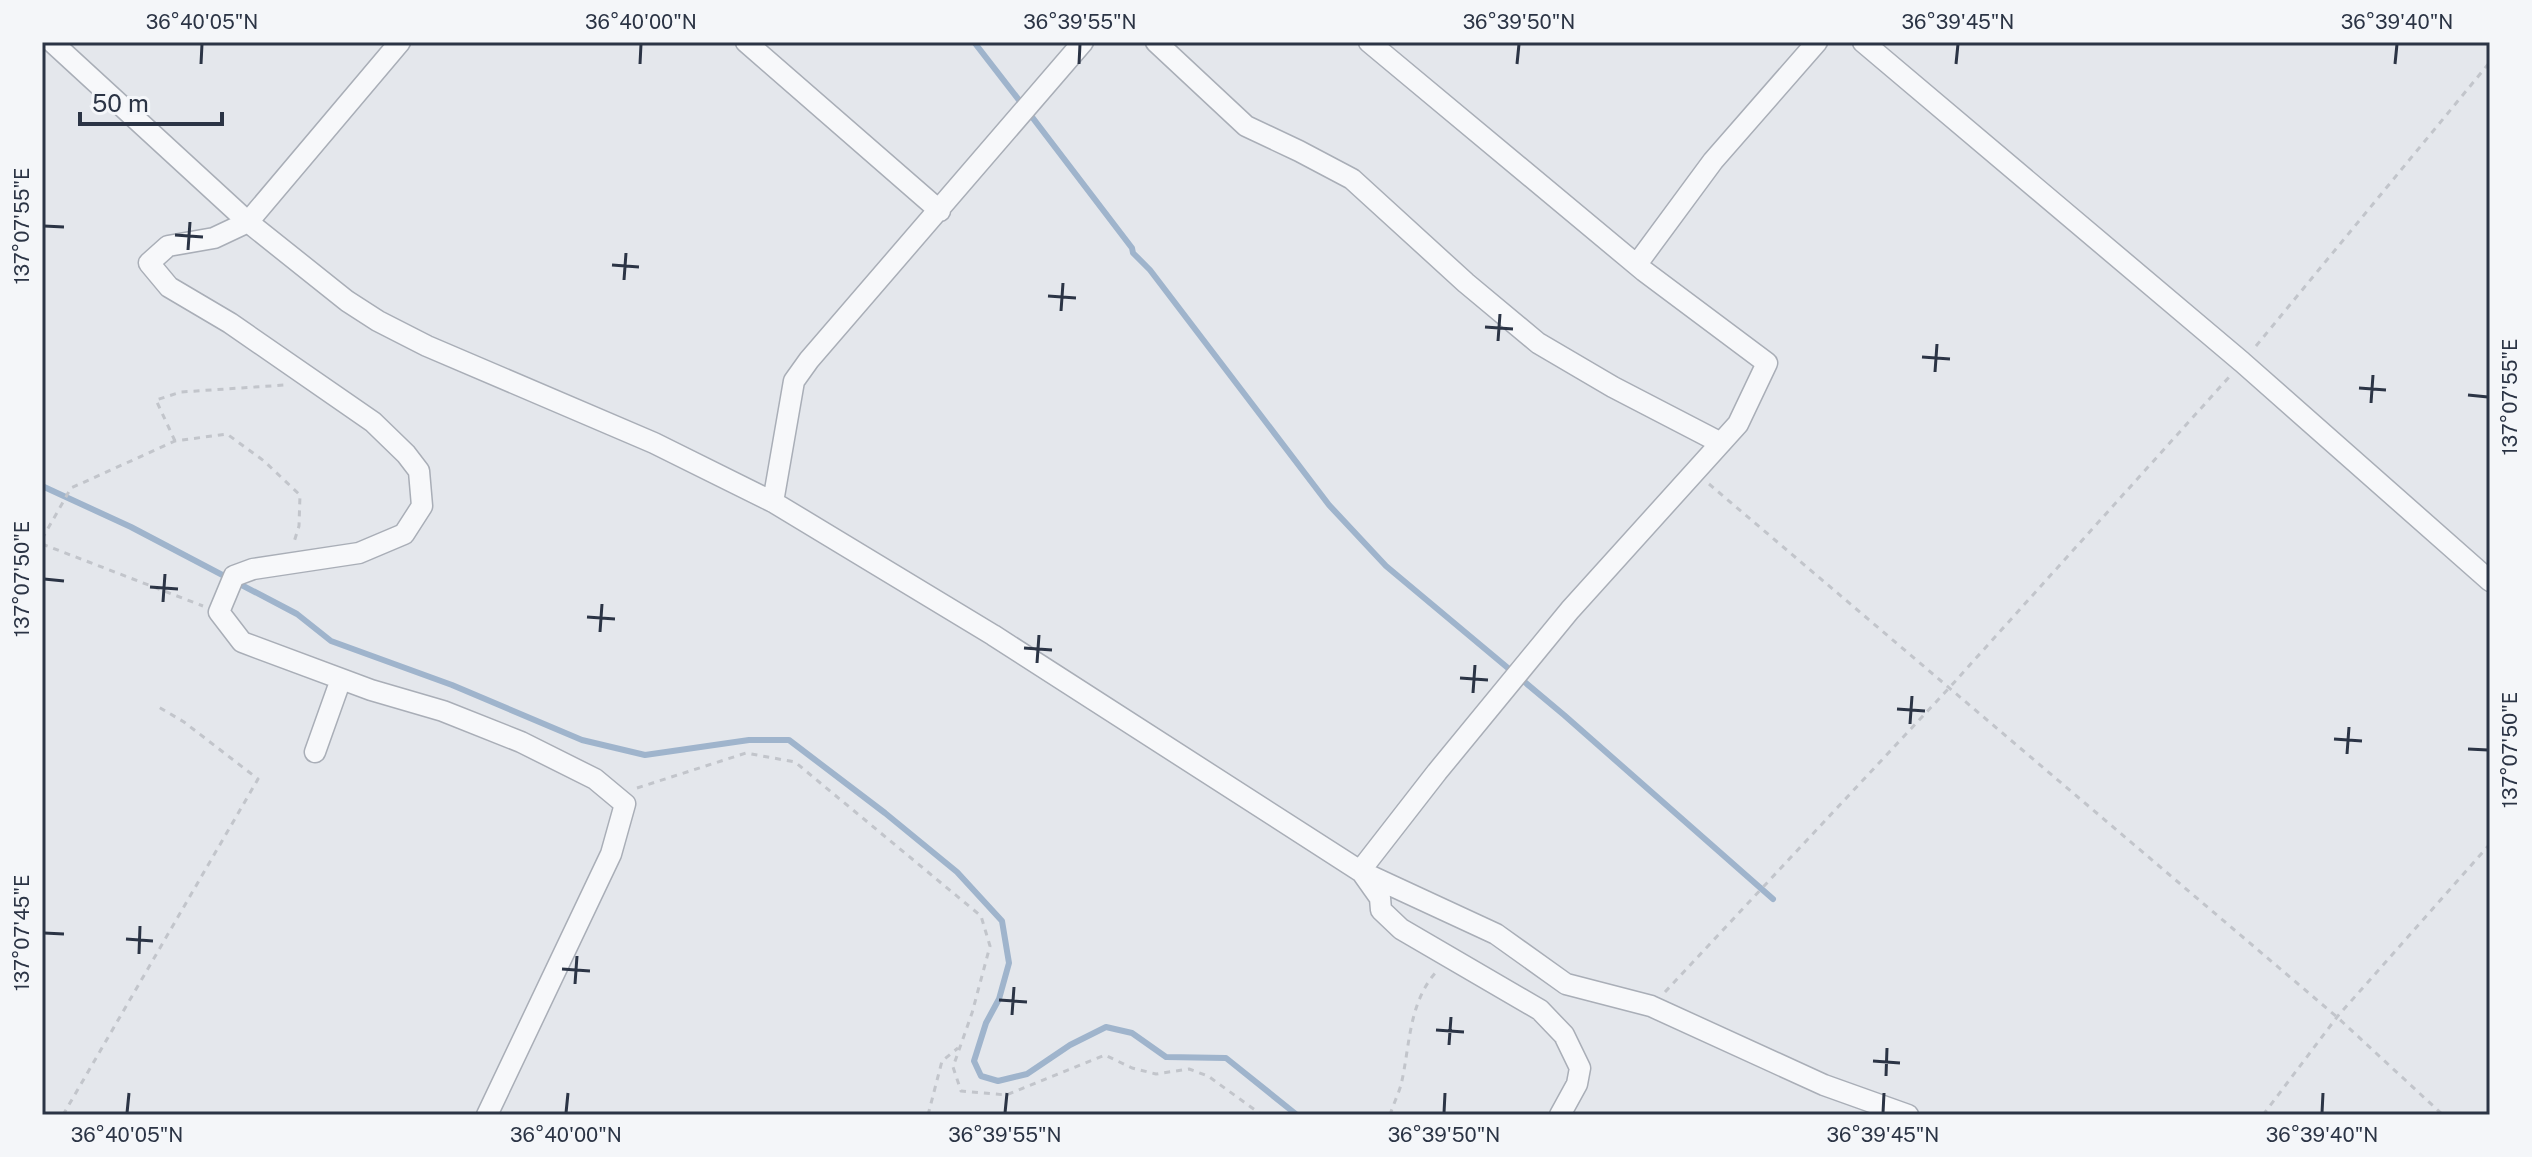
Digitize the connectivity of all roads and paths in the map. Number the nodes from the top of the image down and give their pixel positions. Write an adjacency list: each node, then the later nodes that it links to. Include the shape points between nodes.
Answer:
1 (52, 42): 11 (street)
2 (400, 42): 11 (street)
3 (746, 42): 10 (street)
4 (1083, 42): 10 (street)
5 (1156, 42): 16 (street, via 1246,126 1352,179 1538,343)
6 (1369, 42): 12 (street)
7 (1817, 42): 12 (street, via 1713,161)
8 (1863, 42): 13 (street)
9 (2490, 62): 13 (path)
10 (940, 211): 18 (street, via 794,381)
11 (248, 222): 14 (street, via 214,238 168,246 149,263 169,287); 18 (street, via 378,321 654,443)
12 (1637, 264): 16 (street, via 1767,363 1738,424)
13 (2242, 362): 21 (street); 24 (path)
14 (315, 382): 15 (path, via 181,392 156,400); 20 (street, via 373,422 406,454 419,471 422,506 404,534 359,553)
15 (175, 441): 19 (path, via 71,488); 20 (path, via 227,434 300,495 299,526)
16 (1721, 443): 17 (street)
17 (1695, 472): 24 (path); 29 (street, via 1570,610)
18 (773, 502): 29 (street, via 993,635)
19 (42, 541): 22 (path)
20 (287, 564): 22 (street, via 234,576)
21 (2490, 581)
22 (219, 612): 23 (street, via 242,642)
23 (341, 679): 26 (street); 27 (street, via 521,742 595,779)
24 (1950, 687): 31 (path); 32 (path)
25 (157, 706): 34 (path, via 258,779)
26 (315, 752)
27 (625, 804): 33 (path, via 638,786 746,753 795,762 981,916 990,946); 35 (street, via 611,854)
28 (2490, 844): 32 (path)
29 (1360, 871): 30 (street, via 1380,898 1381,910 1401,929); 31 (street, via 1496,934 1566,984)
30 (1449, 957): 38 (path, via 1427,982 1409,1028 1401,1086); 39 (street, via 1540,1010 1564,1035 1580,1068)
31 (1651, 1006): 40 (street, via 1824,1085)
32 (2337, 1017): 41 (path); 42 (path)
33 (961, 1045): 36 (path, via 942,1061); 37 (path, via 953,1067 961,1091 1006,1095 1105,1055 1156,1074 1189,1069 1208,1076)
34 (63, 1115)
35 (487, 1115)
36 (928, 1115)
37 (1262, 1115)
38 (1390, 1115)
39 (1560, 1115)
40 (1908, 1115)
41 (2263, 1115)
42 (2443, 1115)

